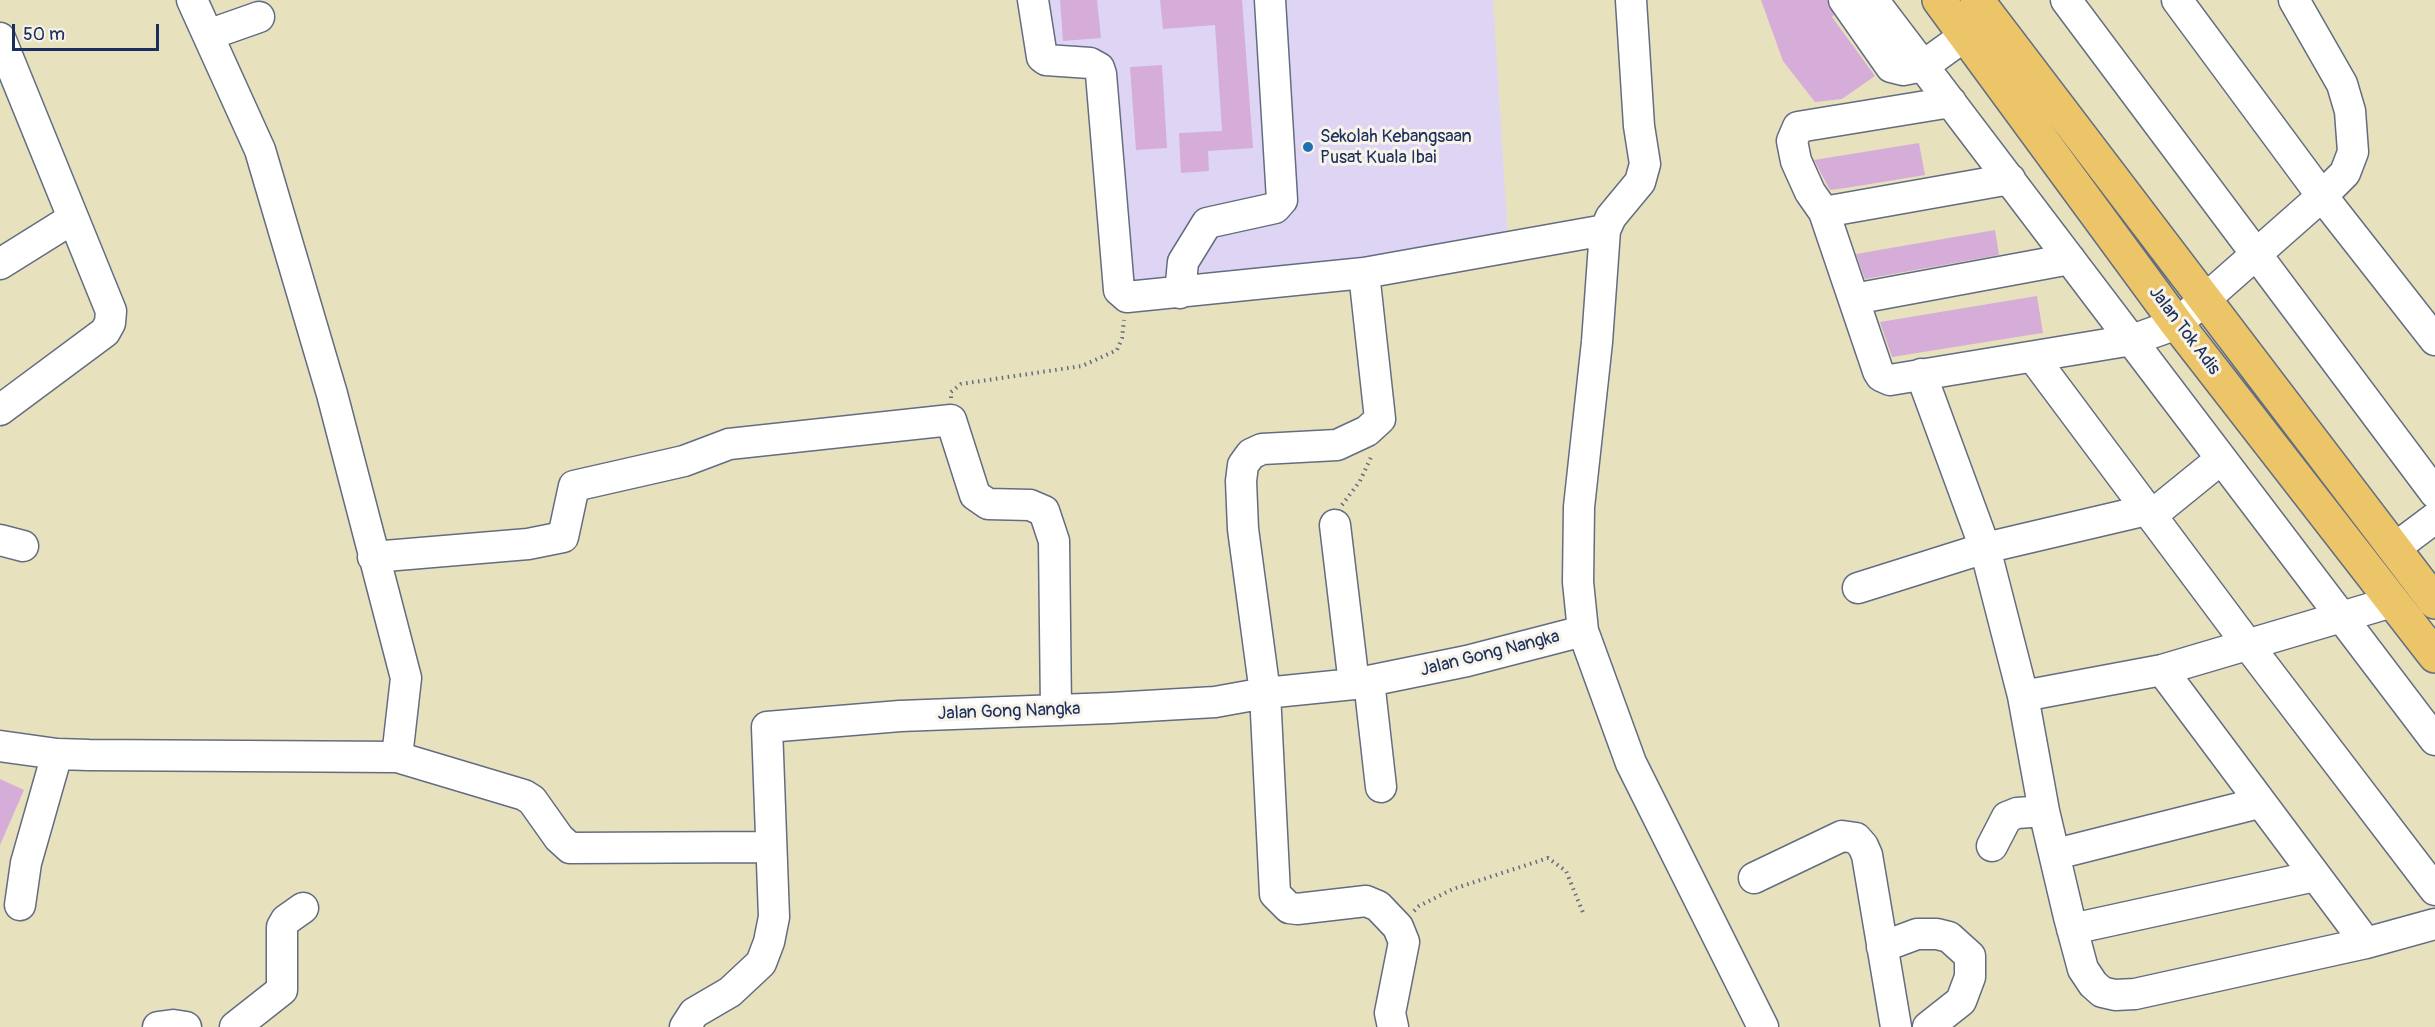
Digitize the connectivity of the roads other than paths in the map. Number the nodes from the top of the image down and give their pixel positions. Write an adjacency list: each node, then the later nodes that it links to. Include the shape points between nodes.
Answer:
1 (192, 0): 13 (street)
2 (1033, 0): 27 (street, via 1042,57 1090,63 1101,74 1119,290 1126,297)
3 (1270, 0): 27 (street, via 1282,200 1275,208 1207,223 1183,262)
4 (1631, 0): 22 (street, via 1645,164 1640,182)
5 (1844, 0): 16 (street, via 1891,67 1903,70)
6 (1873, 0): 16 (street)
7 (1939, 0): 14 (main road, Jalan Tok Adis)
8 (1977, 0): 29 (main road, Jalan Tok Adis)
9 (2066, 0): 23 (street)
10 (2177, 0): 19 (street)
11 (2294, 0): 19 (street, via 2342,84 2350,111 2353,152 2345,173)
12 (259, 17): 13 (street)
13 (208, 34): 43 (street, via 260,150 332,394)
14 (1966, 35): 16 (street); 30 (main road, Jalan Tok Adis)
15 (0, 38): 21 (street)
16 (1923, 66): 17 (street)
17 (1951, 102): 18 (street); 20 (street, via 1798,127 1792,141 1796,160)
18 (2010, 179): 20 (street); 24 (street)
19 (2322, 196): 23 (street); 32 (street)
20 (1824, 212): 28 (street)
21 (72, 219): 25 (street); 35 (street, via 111,311 110,323 105,332)
22 (1605, 230): 26 (street); 48 (street, via 1579,507 1578,582)
23 (2256, 256): 29 (street); 37 (street)
24 (2070, 259): 28 (street); 31 (street)
25 (0, 264)
26 (1364, 273): 27 (street); 53 (street, via 1380,419 1367,431 1337,445 1262,449 1242,465 1243,529)
27 (1180, 293)
28 (1854, 299): 34 (street, via 1881,376 1890,380)
29 (2206, 300): 30 (street); 42 (main road, Jalan Tok Adis)
30 (2177, 324): 31 (street); 45 (main road, Jalan Tok Adis)
31 (2132, 340): 33 (street); 36 (street)
32 (2435, 340)
33 (2033, 357): 34 (street); 38 (street)
34 (1921, 374): 41 (street)
35 (0, 410)
36 (2221, 459): 38 (street); 47 (street)
37 (2435, 493)
38 (2150, 512): 41 (street); 49 (street)
39 (2435, 518): 42 (street)
40 (1335, 525): 52 (street)
41 (1985, 548): 44 (street); 54 (street)
42 (2394, 548): 46 (main road, Jalan Tok Adis)
43 (373, 557): 55 (street, via 528,544 563,537 574,486 684,461 729,444 951,420 975,495 988,504 1030,505 1044,511 1054,541); 59 (street, via 405,678)
44 (1858, 588)
45 (2392, 602): 47 (street); 50 (main road, Jalan Tok Adis)
46 (2435, 602)
47 (2342, 618): 49 (street); 56 (street)
48 (1583, 631): 52 (street, Jalan Gong Nangka); 80 (street, via 1631,763)
49 (2248, 645): 51 (street); 68 (street)
50 (2435, 656)
51 (2162, 670): 54 (street); 61 (street)
52 (1362, 683): 53 (street, Jalan Gong Nangka); 60 (street)
53 (1265, 693): 55 (street, Jalan Gong Nangka, via 1215,702); 79 (street, via 1275,894 1289,908 1297,909 1366,901 1378,906 1398,927 1404,942 1390,1013)
54 (2023, 696): 62 (street)
55 (1056, 710): 64 (street, Jalan Gong Nangka, via 900,716 766,727)
56 (2435, 740)
57 (0, 746): 58 (street)
58 (57, 754): 59 (street); 69 (street, via 26,863)
59 (398, 757): 64 (street, via 524,795 570,848)
60 (1381, 787)
61 (2259, 803): 65 (street); 66 (street)
62 (2044, 811): 63 (street, via 2017,813 2007,818); 65 (street)
63 (1992, 846)
64 (770, 847): 78 (street, Jalan Gong Nangka, via 774,917 761,963 730,992 694,1013)
65 (2056, 854): 72 (street)
66 (2315, 876): 72 (street); 73 (street)
67 (1754, 879): 74 (street, via 1842,836 1856,838 1867,855)
68 (2435, 890)
69 (20, 905)
70 (303, 908): 77 (street, via 282,927 282,990)
71 (2435, 924): 73 (street)
72 (2072, 929): 73 (street, via 2087,976 2102,992 2115,994 2135,994)
73 (2366, 944)
74 (1882, 947): 81 (street); 82 (street, via 1917,934 1937,934 1949,937 1970,956 1970,978 1961,1001)
75 (158, 1027): 76 (street)
76 (186, 1027)
77 (235, 1027)
78 (685, 1027)
79 (1393, 1027)
80 (1764, 1027)
81 (1896, 1027)
82 (1928, 1027)

